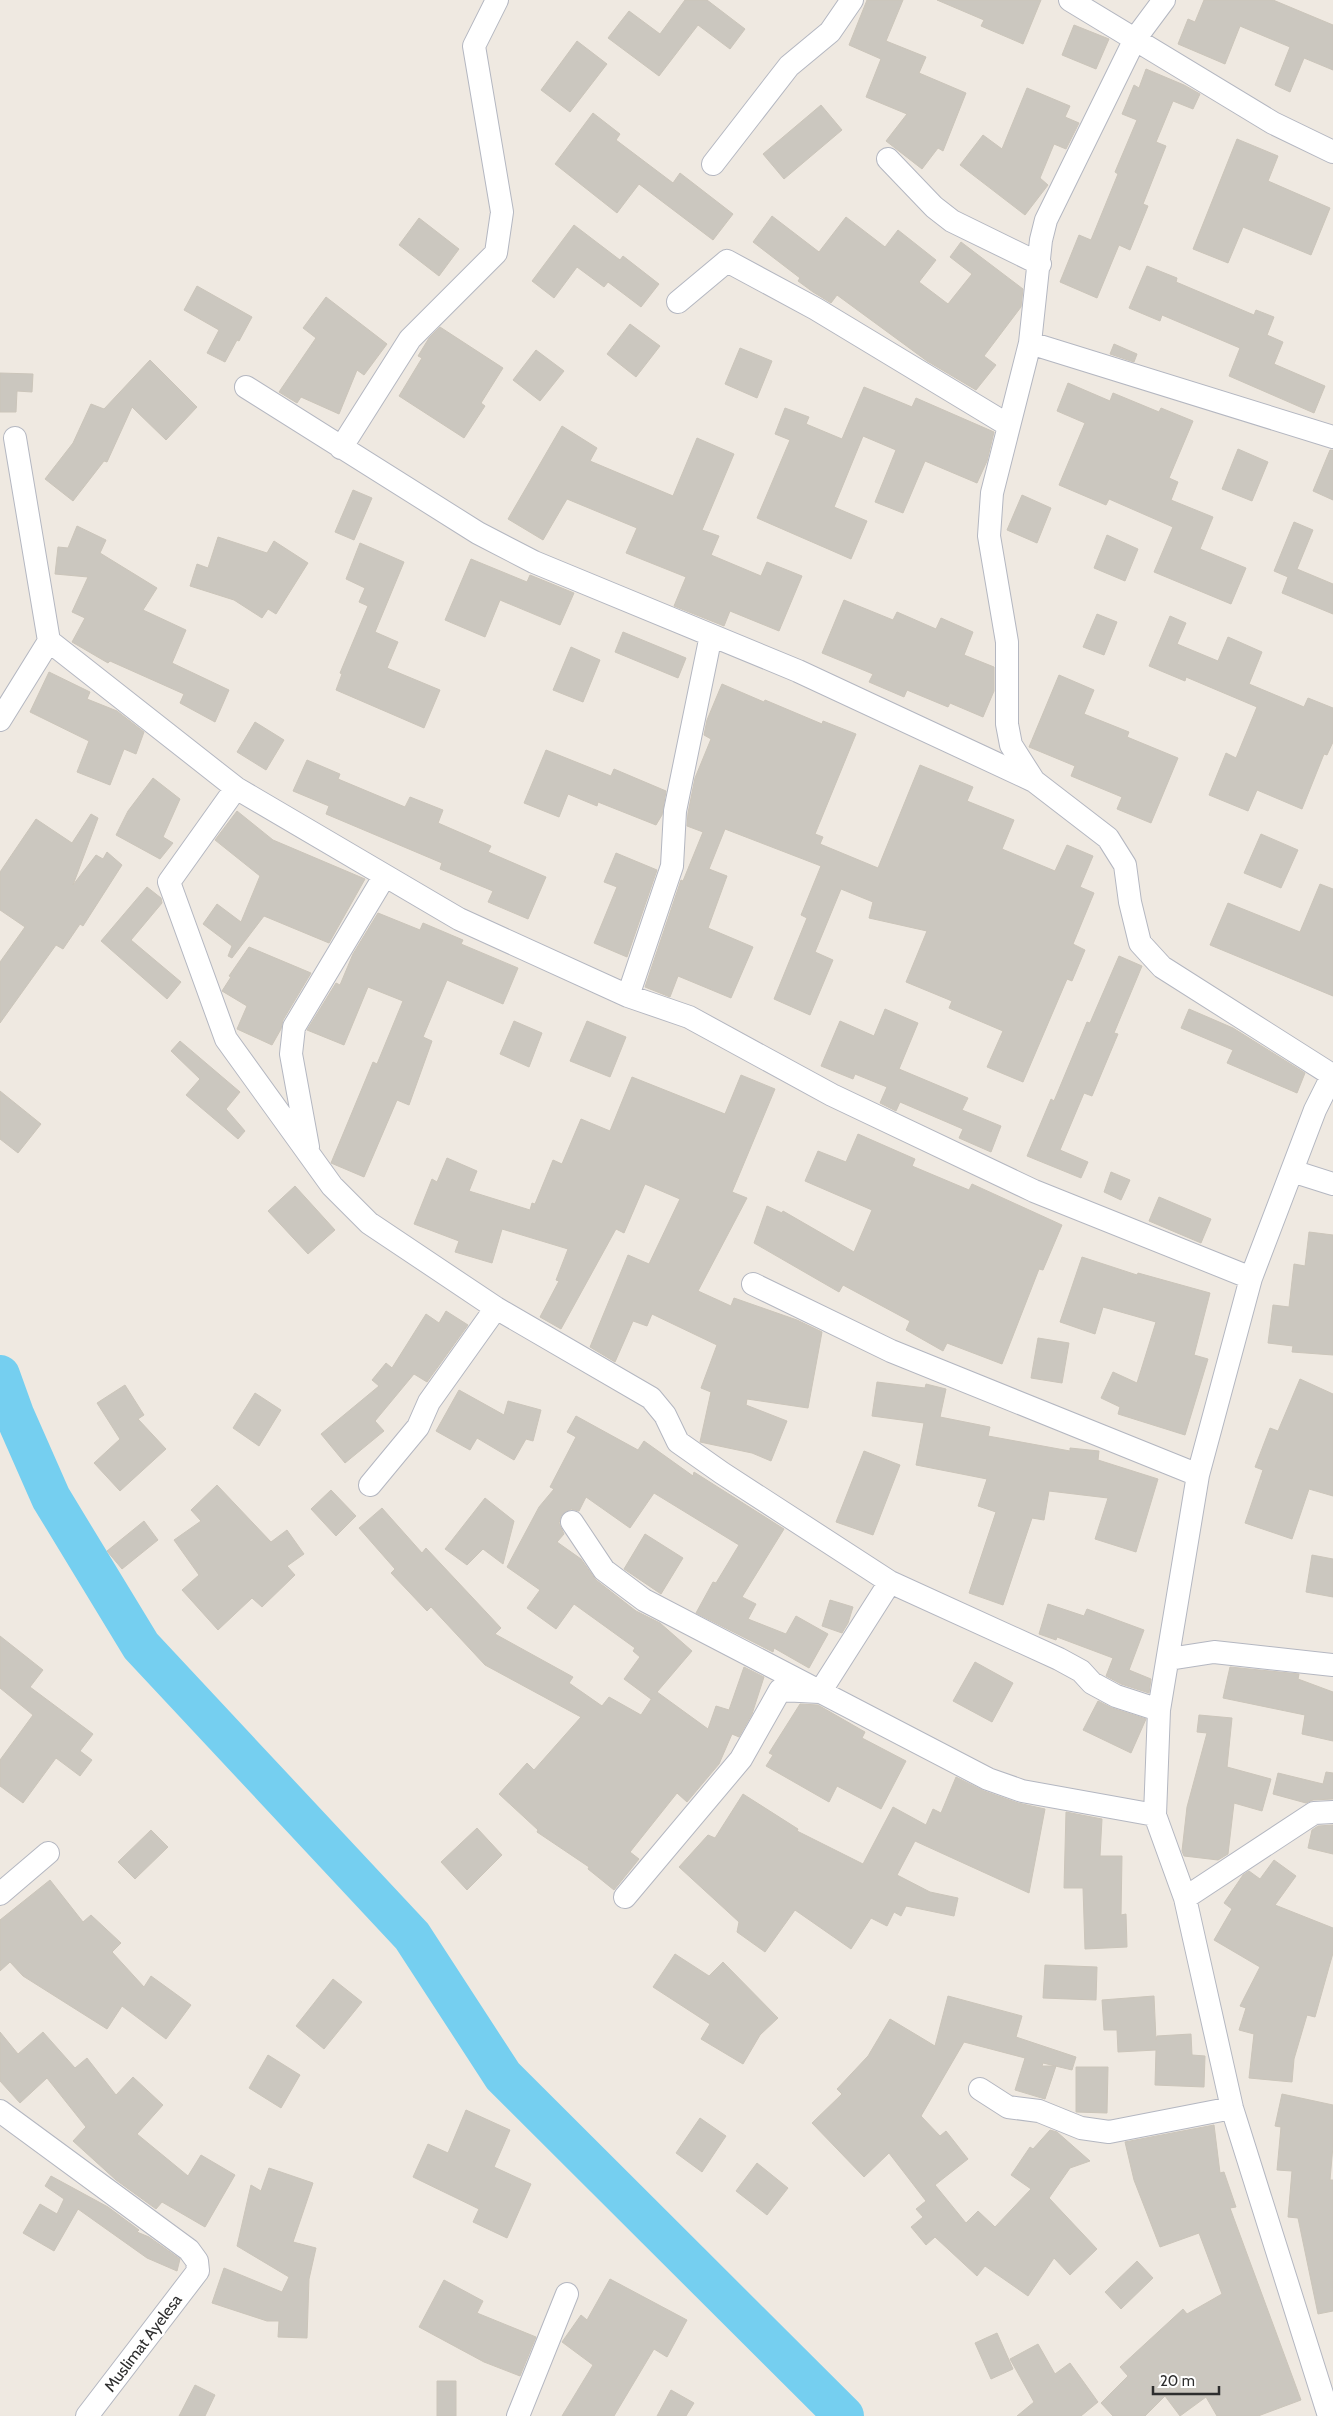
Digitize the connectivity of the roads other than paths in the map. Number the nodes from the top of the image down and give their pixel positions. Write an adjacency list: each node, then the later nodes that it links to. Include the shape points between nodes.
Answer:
1 (497, 0): 16 (street, via 474,46 502,212 496,253 410,340)
2 (852, 0): 8 (street, via 830,32 789,66)
3 (1070, 0): 5 (street)
4 (1164, 0): 5 (street)
5 (1135, 39): 6 (street, via 1273,123); 9 (street, via 1046,220 1040,240)
6 (1333, 152)
7 (888, 159): 9 (street, via 952,221)
8 (713, 164)
9 (1040, 264): 11 (street)
10 (678, 302): 13 (street, via 727,261 816,309)
11 (1030, 343): 13 (street); 14 (street)
12 (246, 387): 16 (street)
13 (1008, 425): 20 (street, via 992,493 989,536 1007,642 1007,724 1012,745)
14 (1333, 437)
15 (15, 438): 18 (street)
16 (341, 448): 17 (street, via 478,533 534,562)
17 (710, 635): 20 (street, via 798,671); 23 (street, via 676,811 672,866)
18 (49, 641): 19 (street); 21 (street)
19 (0, 720)
20 (1034, 781): 24 (street, via 1108,838 1125,865 1140,942 1162,967)
21 (236, 788): 22 (street); 25 (street, via 168,882 226,1039)
22 (384, 877): 23 (street, via 459,919); 25 (street, via 294,1027 291,1054)
23 (628, 996): 28 (street, via 689,1017 832,1094 1034,1191)
24 (1333, 1074): 26 (street, via 1315,1110)
25 (309, 1153): 30 (street, via 332,1186 369,1223)
26 (1292, 1171): 27 (street); 28 (street)
27 (1333, 1184)
28 (1251, 1278): 31 (street)
29 (753, 1284): 31 (street, via 891,1352)
30 (496, 1308): 32 (street, via 429,1402 418,1427); 34 (street, via 651,1398 665,1415 678,1442)
31 (1198, 1475): 35 (street)
32 (370, 1484)
33 (572, 1522): 37 (street, via 604,1570 644,1600)
34 (890, 1582): 37 (street); 38 (street, via 1081,1671 1092,1683 1116,1696)
35 (1168, 1659): 36 (street, via 1214,1652); 38 (street)
36 (1333, 1665)
37 (820, 1692): 40 (street, via 988,1779 1022,1791); 43 (street, via 780,1690 741,1758)
38 (1159, 1710): 40 (street)
39 (1333, 1812): 44 (street, via 1314,1813)
40 (1155, 1815): 44 (street)
41 (48, 1853): 42 (street)
42 (0, 1894)
43 (624, 1897)
44 (1185, 1898): 46 (street)
45 (980, 2089): 46 (street, via 1008,2108 1038,2112 1081,2128 1109,2132)
46 (1232, 2108): 51 (street)
47 (0, 2111): 49 (street, Muslimat Ayelesa, via 190,2250 197,2261 198,2271)
48 (567, 2294): 50 (street)
49 (87, 2416)
50 (518, 2416)
51 (1329, 2416)

